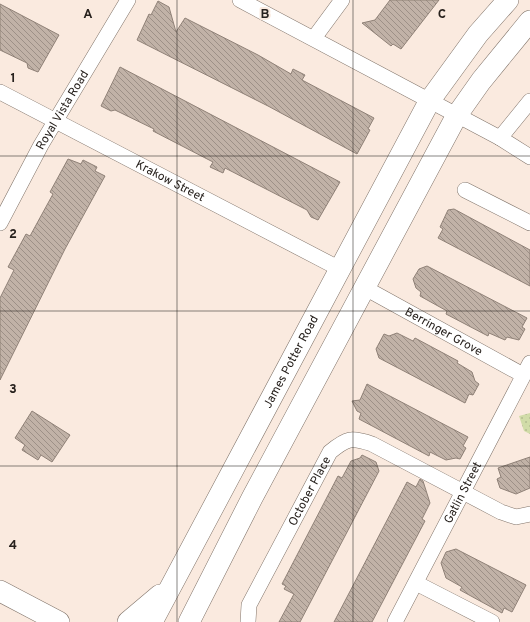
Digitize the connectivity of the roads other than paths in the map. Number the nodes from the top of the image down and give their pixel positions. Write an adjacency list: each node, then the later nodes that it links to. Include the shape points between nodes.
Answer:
1 (128, 0): 11 (street, Royal Vista Road)
2 (240, 0): 6 (street)
3 (342, 0): 6 (street)
4 (508, 0): 8 (main road, James Potter Road, via 478,34)
5 (530, 21): 10 (main road, via 481,80)
6 (314, 38): 8 (street)
7 (0, 92): 11 (street, Krakow Street)
8 (430, 100): 10 (street); 17 (main road, James Potter Road)
9 (530, 101): 12 (street)
10 (457, 116): 12 (street); 18 (main road)
11 (56, 121): 15 (street, Royal Vista Road); 17 (street, Krakow Street)
12 (500, 138): 13 (street)
13 (530, 157)
14 (465, 190): 16 (street)
15 (0, 223)
16 (530, 223)
17 (340, 269): 23 (main road, James Potter Road)
18 (365, 288): 19 (street, Berringer Grove); 25 (main road)
19 (527, 369): 20 (street, Gatlin Street)
20 (462, 493): 21 (street, October Place, via 516,517); 22 (street, Gatlin Street); 29 (street, October Place, via 372,444 356,439 342,442 330,452 249,605)
21 (530, 514)
22 (416, 583): 30 (street, Gatlin Street); 31 (street)
23 (170, 586): 27 (main road); 28 (main road, James Potter Road)
24 (0, 591): 26 (main road)
25 (191, 619)
26 (59, 622)
27 (128, 622)
28 (152, 622)
29 (248, 622)
30 (395, 622)
31 (492, 622)

